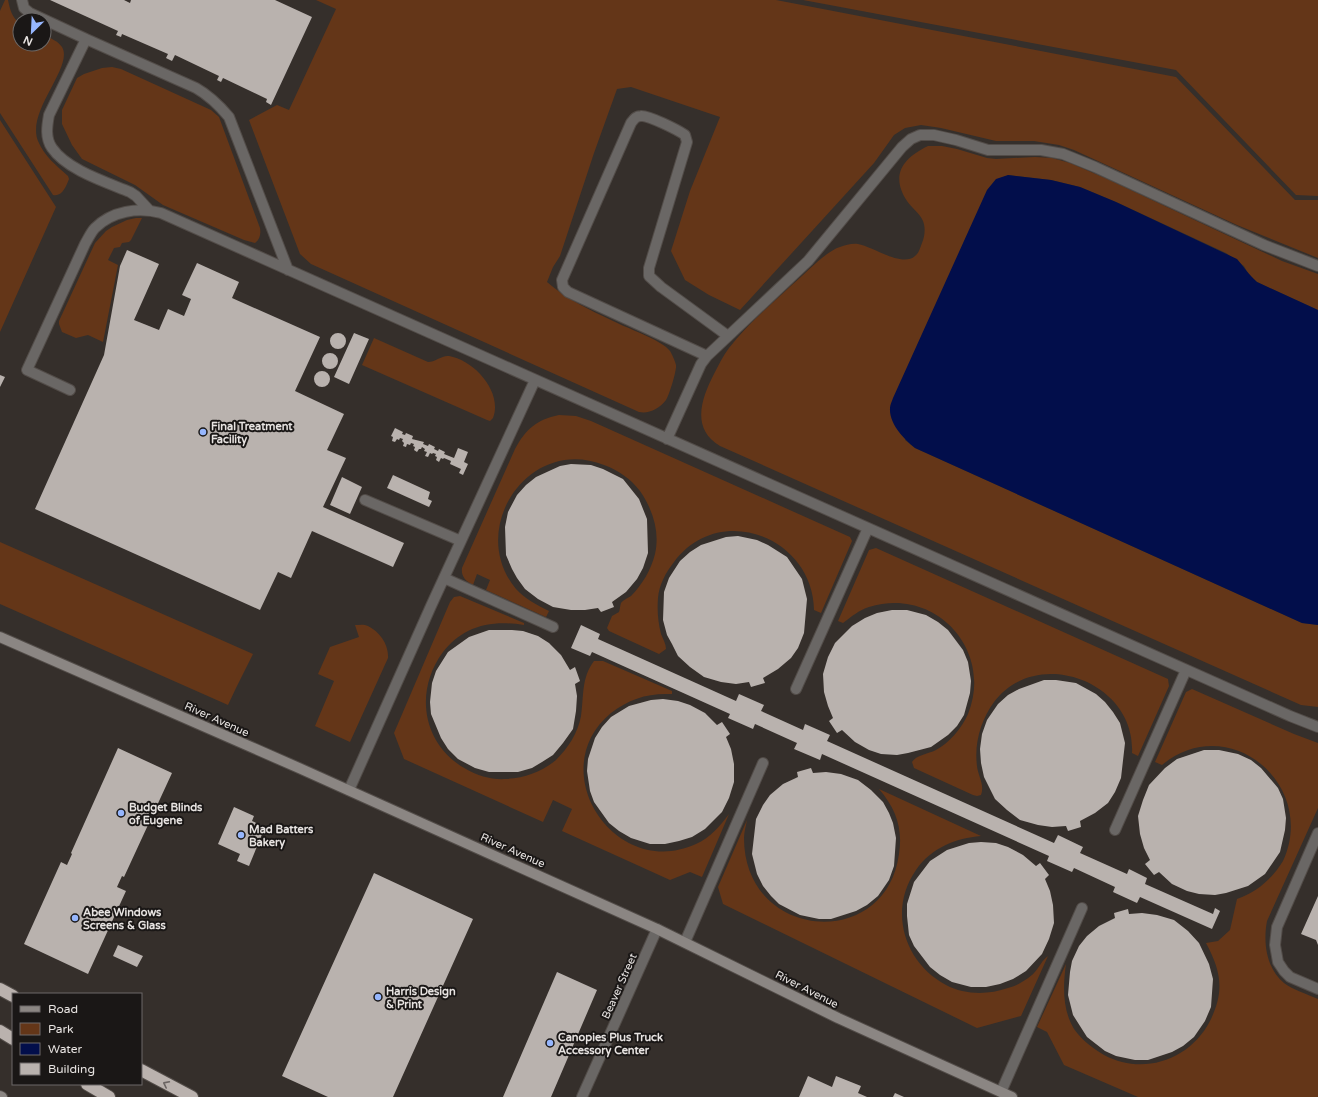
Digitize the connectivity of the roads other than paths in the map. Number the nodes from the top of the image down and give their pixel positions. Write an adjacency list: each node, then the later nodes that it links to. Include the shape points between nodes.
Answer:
1 (22, 0): 2 (street, via 24,8 30,13)
2 (86, 39): 3 (street, via 48,115 48,138 52,148 73,167 130,192); 5 (street, via 196,88 219,104 229,117)
3 (149, 210): 5 (street, via 174,218); 9 (street, via 121,212 94,229 26,370)
4 (1318, 266): 6 (street, via 1264,245 1063,154 1041,150 988,150 941,137 920,135 902,147 808,261)
5 (288, 270): 8 (street)
6 (728, 336): 7 (street); 7 (street, via 649,276 649,268 687,142 685,135 678,130 643,116 636,117 630,123 562,280 563,287 568,292)
7 (707, 356): 10 (street)
8 (535, 380): 10 (street); 13 (street)
9 (70, 390)
10 (667, 438): 12 (street)
11 (365, 500): 13 (street)
12 (868, 528): 17 (street); 18 (street)
13 (461, 541): 14 (street)
14 (444, 578): 15 (street); 21 (street)
15 (553, 627)
16 (0, 637): 21 (street, River Avenue)
17 (1186, 670): 19 (street); 22 (street)
18 (796, 689)
19 (1318, 727)
20 (763, 763): 26 (street)
21 (349, 790): 25 (street, River Avenue)
22 (1115, 830)
23 (1318, 833): 28 (street, via 1277,927 1275,945 1278,962 1284,971 1290,977)
24 (1082, 908): 34 (street)
25 (657, 929): 26 (street, River Avenue); 37 (street, Beaver Street)
26 (685, 942): 34 (street, River Avenue, via 838,1018)
27 (0, 988): 29 (highway)
28 (1318, 989)
29 (12, 995)
30 (0, 1031): 31 (highway)
31 (12, 1038)
32 (142, 1071): 36 (highway, one-way to 32)
33 (89, 1085): 35 (highway)
34 (1001, 1092): 38 (street, River Avenue)
35 (109, 1097)
36 (192, 1097)
37 (582, 1097)
38 (1012, 1097)

